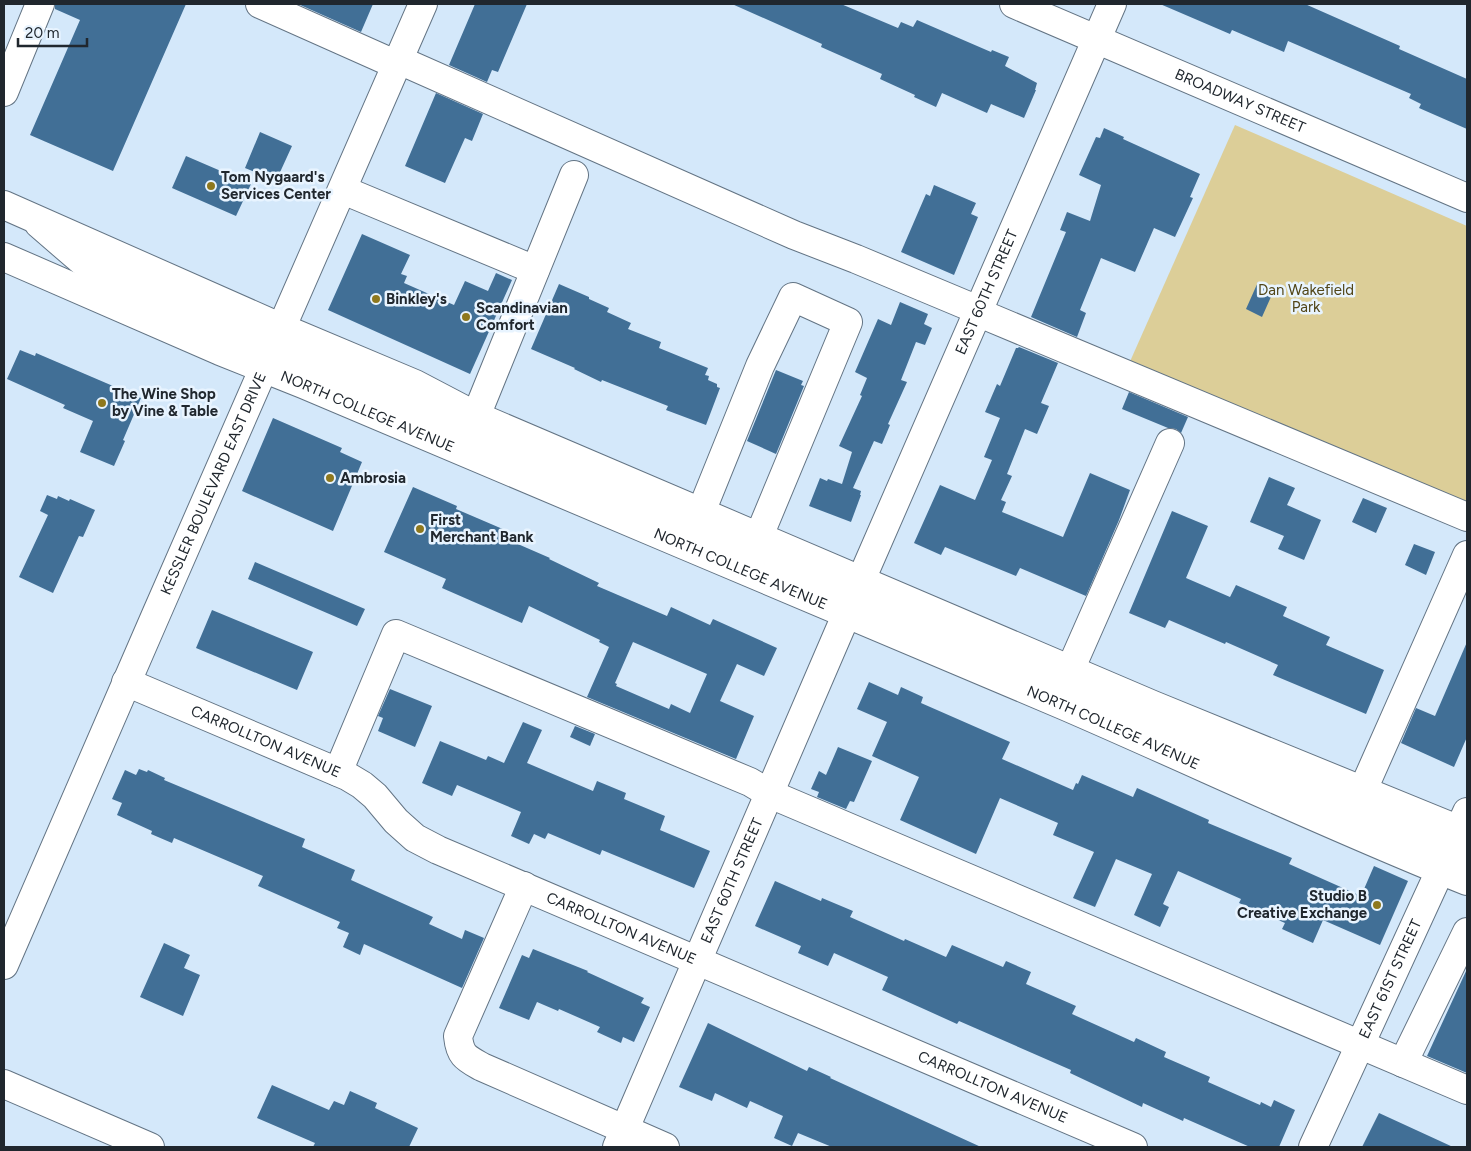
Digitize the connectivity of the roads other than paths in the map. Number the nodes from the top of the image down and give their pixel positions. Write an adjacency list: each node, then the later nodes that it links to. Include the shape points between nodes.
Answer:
1 (40, 4): 8 (main road)
2 (260, 4): 7 (main road)
3 (423, 4): 7 (main road, KESSLER BOULEVARD EAST DRIVE)
4 (1014, 4): 6 (main road, BROADWAY STREET)
5 (1112, 4): 6 (main road, EAST 60TH STREET)
6 (1096, 39): 11 (main road, BROADWAY STREET); 17 (main road, EAST 60TH STREET)
7 (398, 62): 10 (main road, KESSLER BOULEVARD EAST DRIVE); 17 (main road, via 794,235)
8 (4, 92)
9 (574, 175): 16 (main road)
10 (343, 190): 16 (main road); 18 (main road, KESSLER BOULEVARD EAST DRIVE)
11 (1467, 198)
12 (4, 205): 13 (main road, NORTH COLLEGE AVENUE)
13 (32, 218): 15 (main road, NORTH COLLEGE AVENUE); 18 (main road, NORTH COLLEGE AVENUE)
14 (8, 259): 15 (main road, NORTH COLLEGE AVENUE); 18 (main road, NORTH COLLEGE AVENUE)
15 (90, 268): 18 (main road, NORTH COLLEGE AVENUE)
16 (535, 270): 19 (main road)
17 (978, 311): 22 (main road); 25 (main road, EAST 60TH STREET)
18 (274, 348): 19 (main road, NORTH COLLEGE AVENUE, via 415,384); 26 (main road, NORTH COLLEGE AVENUE); 28 (main road, KESSLER BOULEVARD EAST DRIVE); 32 (main road, NORTH COLLEGE AVENUE, via 1387,823)
19 (476, 416): 21 (main road, NORTH COLLEGE AVENUE)
20 (1170, 443): 27 (main road)
21 (701, 512): 23 (main road, NORTH COLLEGE AVENUE); 23 (main road, via 760,366 793,297 848,322)
22 (1467, 517)
23 (759, 536): 25 (main road, NORTH COLLEGE AVENUE)
24 (1467, 555): 30 (main road)
25 (861, 580): 27 (main road, NORTH COLLEGE AVENUE)
26 (847, 613): 31 (main road, EAST 60TH STREET); 32 (main road, NORTH COLLEGE AVENUE, via 1323,820)
27 (1070, 670): 30 (main road, NORTH COLLEGE AVENUE)
28 (126, 682): 29 (main road, CARROLLTON AVENUE); 37 (main road, KESSLER BOULEVARD EAST DRIVE)
29 (338, 772): 31 (main road, via 396,634 750,782); 34 (main road, CARROLLTON AVENUE, via 362,785 405,830 425,844)
30 (1362, 792): 32 (main road, NORTH COLLEGE AVENUE)
31 (770, 794): 36 (main road, EAST 60TH STREET); 38 (main road)
32 (1459, 843): 33 (main road, NORTH COLLEGE AVENUE); 38 (main road, EAST 61ST STREET)
33 (1467, 881)
34 (524, 886): 36 (main road, CARROLLTON AVENUE); 42 (main road, via 458,1036 462,1053 482,1067)
35 (1467, 932): 39 (main road)
36 (698, 960): 42 (main road, EAST 60TH STREET); 45 (main road, CARROLLTON AVENUE)
37 (4, 965)
38 (1361, 1045): 39 (main road); 46 (main road, EAST 61ST STREET)
39 (1403, 1063): 41 (main road)
40 (4, 1084): 43 (main road)
41 (1467, 1090)
42 (621, 1138): 44 (main road)
43 (150, 1147)
44 (666, 1147)
45 (1133, 1147)
46 (1313, 1147)

